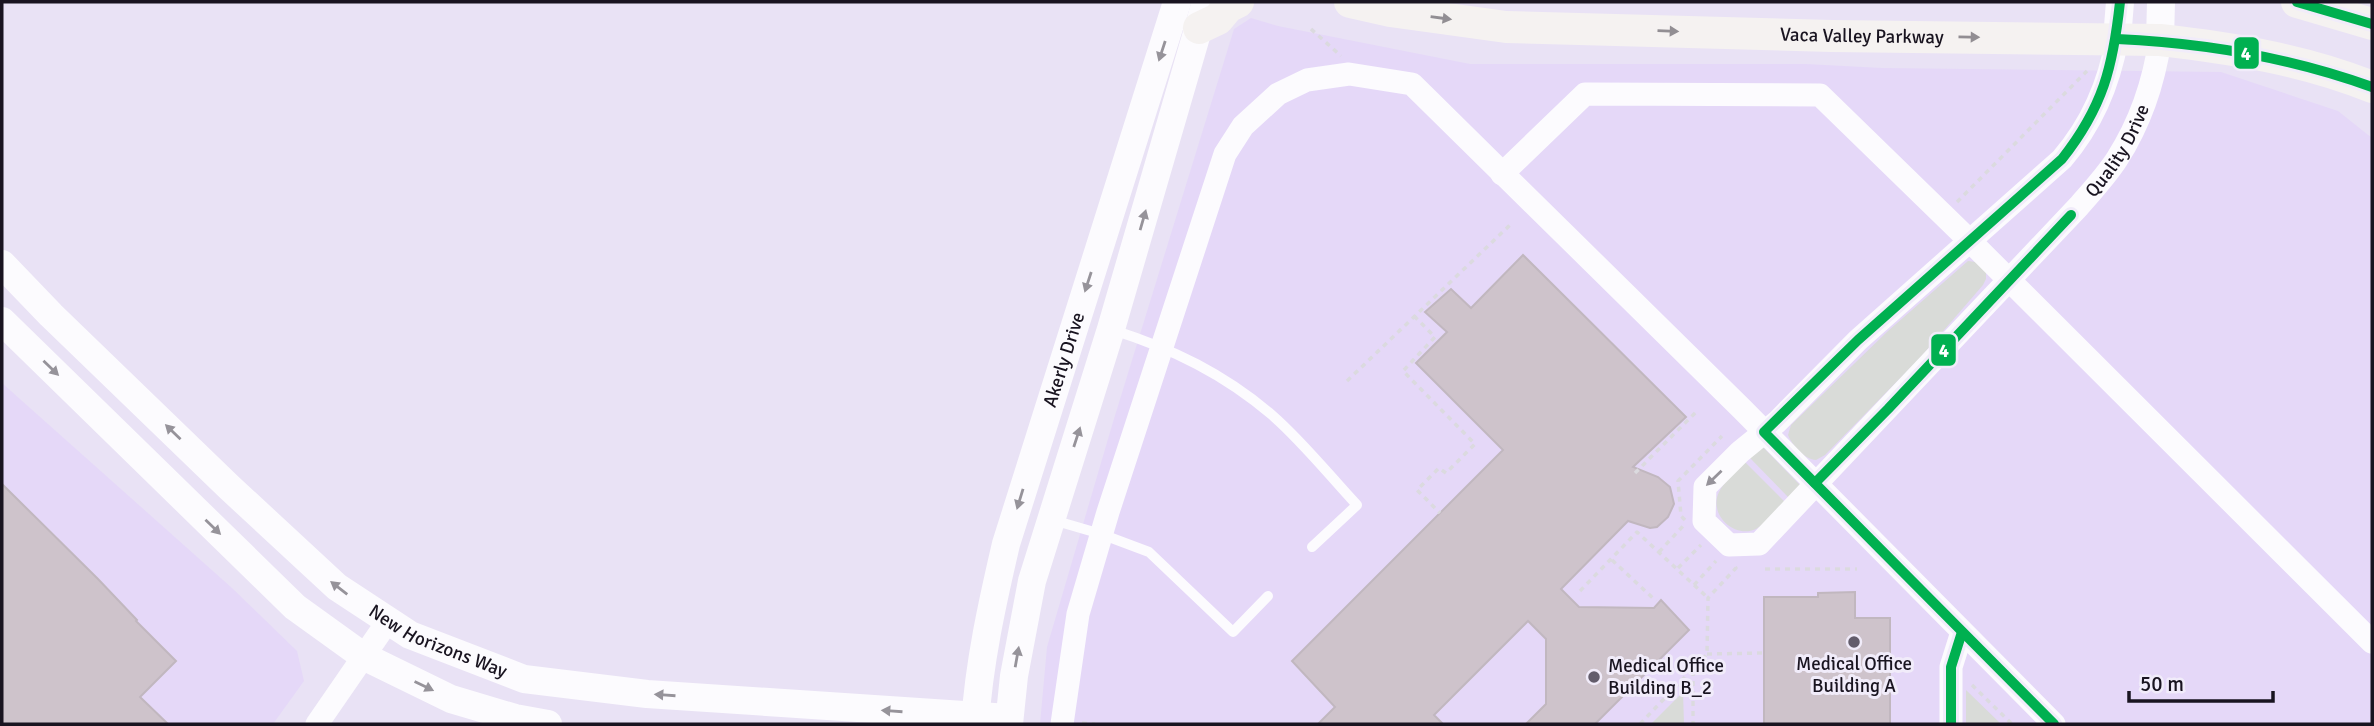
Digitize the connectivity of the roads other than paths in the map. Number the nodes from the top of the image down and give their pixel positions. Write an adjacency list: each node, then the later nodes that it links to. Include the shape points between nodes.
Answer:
1 (1177, 2): 29 (street, Akerly Drive, one-way to 29, via 1006,544 988,622)
2 (1238, 2): 7 (main road, via 1218,19)
3 (1350, 2): 9 (main road, Vaca Valley Parkway, one-way to 9, via 1506,27)
4 (2120, 2): 9 (street)
5 (2161, 2): 10 (street)
6 (2297, 2): 8 (main road)
7 (1203, 15): 17 (street, Akerly Drive, one-way to 7)
8 (2372, 24)
9 (2116, 40): 10 (main road, Vaca Valley Parkway); 13 (street, Quality Drive, via 2095,113 2078,141)
10 (2160, 40): 11 (main road, Vaca Valley Parkway, via 2280,59); 15 (street, Quality Drive, via 2154,78 2117,159)
11 (2372, 87)
12 (1502, 174): 13 (street, via 1585,94 1820,95); 18 (street, via 1412,84 1349,74 1307,80 1278,94 1242,126 1225,154); 19 (street)
13 (1970, 241): 15 (street); 19 (street, Quality Drive, via 1858,340)
14 (2, 264): 25 (street, New Horizons Way, one-way to 14, via 337,587)
15 (2009, 281): 20 (street, Quality Drive); 27 (street)
16 (2, 321): 28 (street, one-way to 28, via 295,607)
17 (1111, 329): 18 (lane); 21 (street, Akerly Drive, one-way to 17)
18 (1161, 346): 22 (street); 23 (lane, via 1218,376 1274,417 1357,505)
19 (1764, 432): 20 (street); 20 (street, Quality Drive, one-way to 20, via 1705,487 1704,521 1729,545 1759,544)
20 (1815, 483): 26 (street)
21 (1050, 519): 22 (lane); 30 (street, Akerly Drive, one-way to 21, via 1026,612)
22 (1101, 534): 24 (lane, via 1149,552 1233,632); 33 (street, via 1078,614)
23 (1312, 547)
24 (1268, 596)
25 (388, 621): 28 (street); 29 (street, New Horizons Way, one-way to 25, via 647,694 524,679 410,635)
26 (1962, 632): 34 (street, via 1951,667); 35 (street)
27 (2372, 642)
28 (363, 656): 31 (street); 32 (street, one-way to 32, via 451,699)
29 (975, 720): 30 (street, New Horizons Way)
30 (1011, 722)
31 (317, 724)
32 (548, 724)
33 (1062, 724)
34 (1951, 724)
35 (2054, 724)

